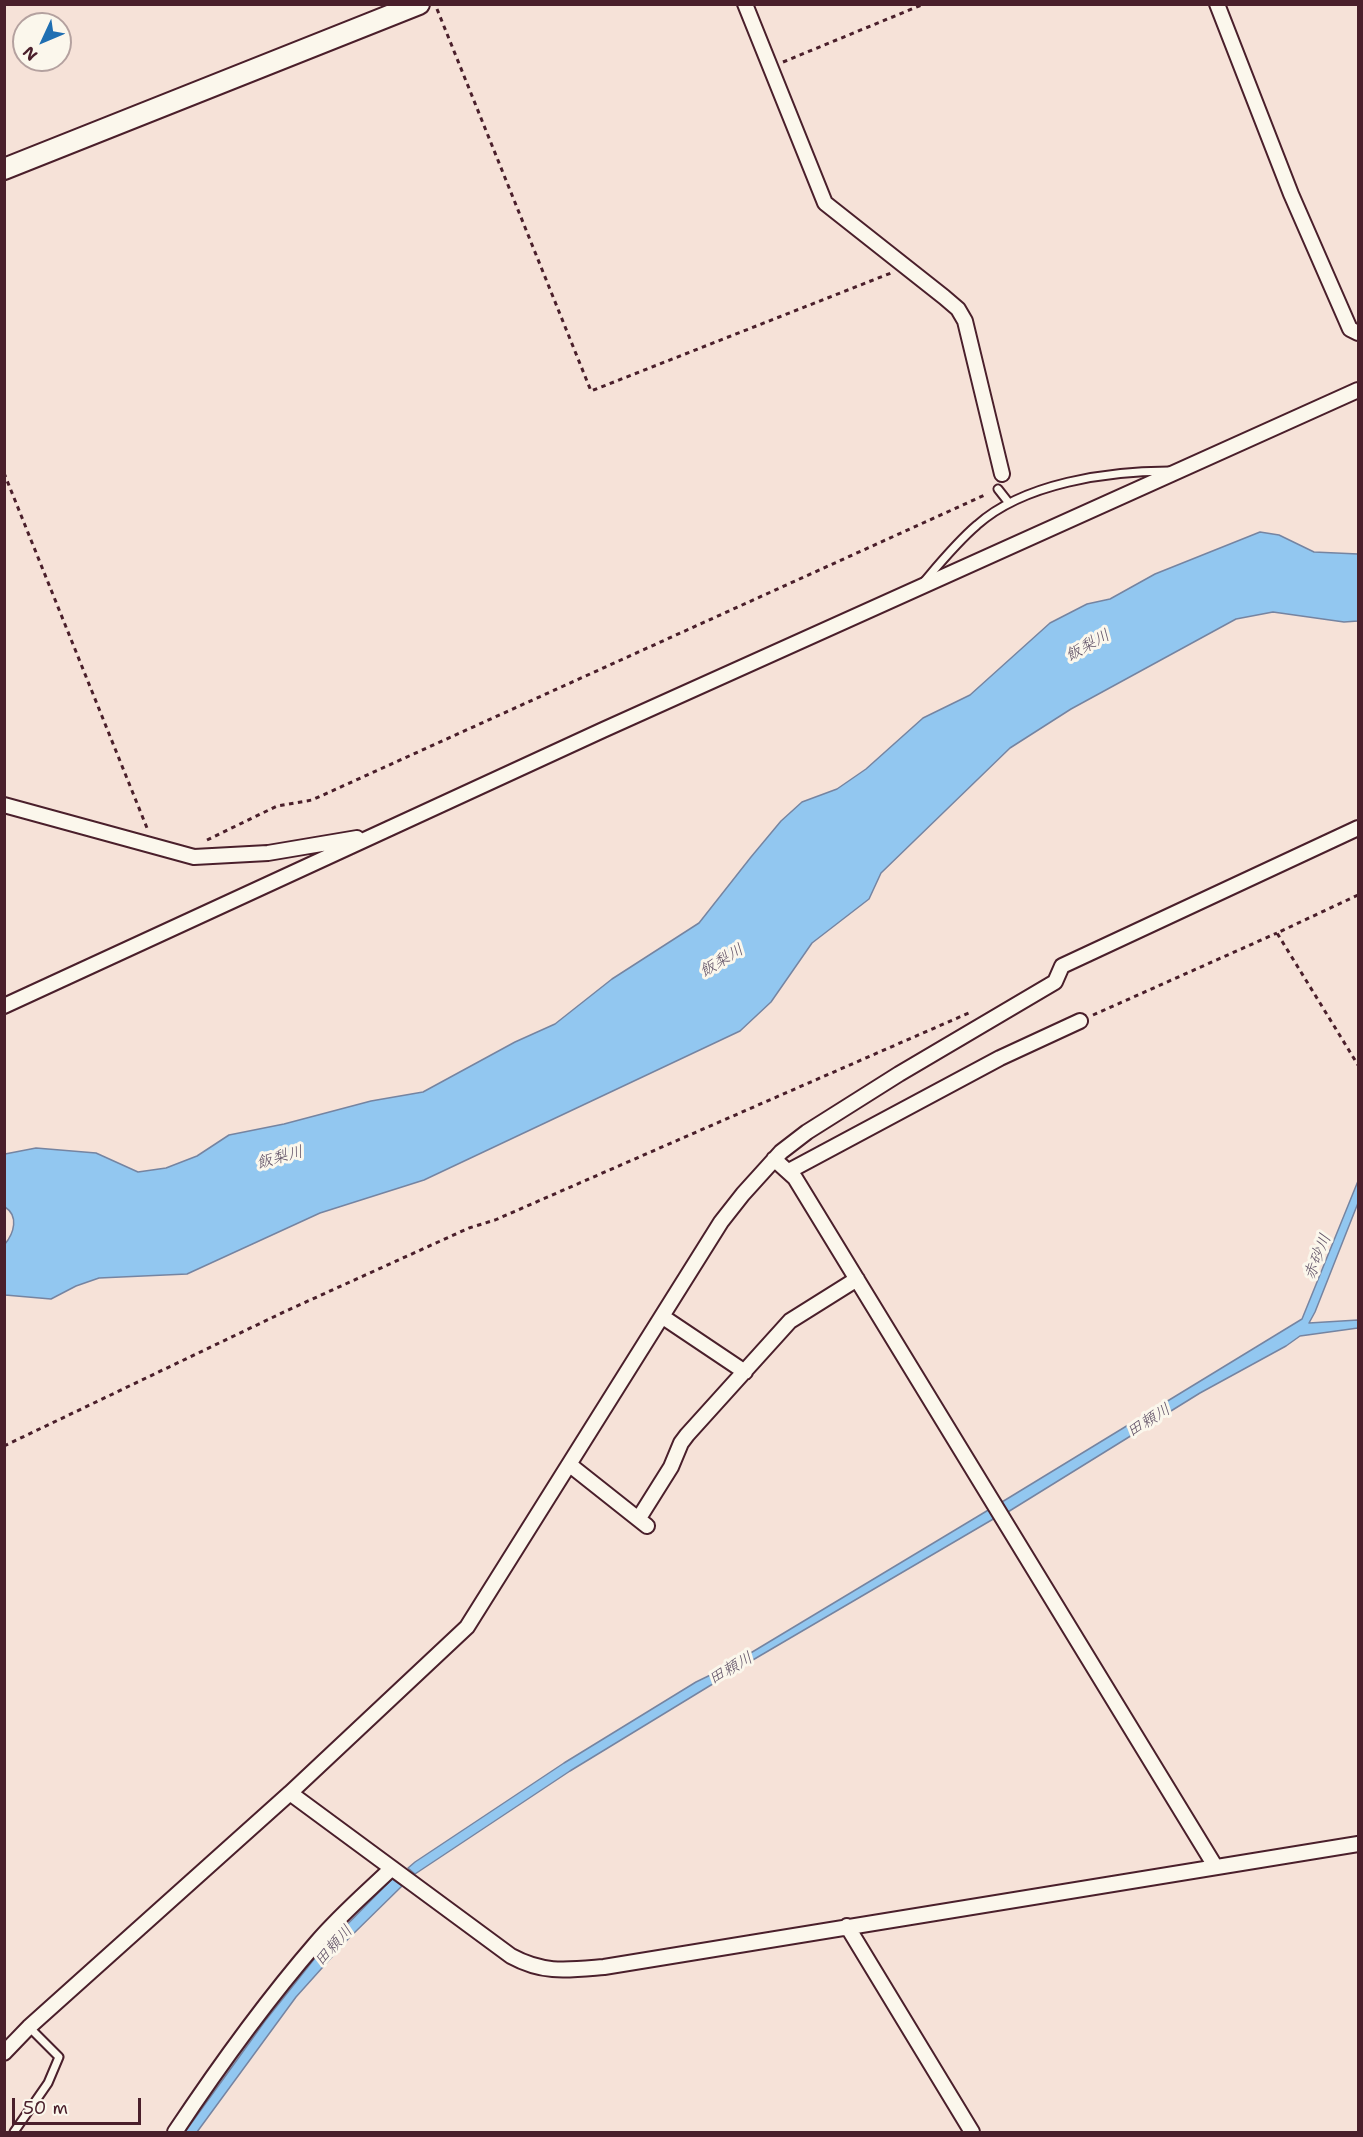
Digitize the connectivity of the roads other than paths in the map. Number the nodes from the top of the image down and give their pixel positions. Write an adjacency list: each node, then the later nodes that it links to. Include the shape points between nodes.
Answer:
1 (419, 4): 4 (street)
2 (745, 4): 8 (street, via 825,203 958,309 965,321)
3 (1217, 4): 5 (street, via 1291,194 1350,329)
4 (4, 170)
5 (1359, 333)
6 (1359, 390): 7 (street)
7 (1181, 471): 10 (lane, via 1136,471 1093,477); 11 (street)
8 (1002, 474)
9 (998, 490): 10 (lane)
10 (1007, 501): 11 (lane, via 978,524)
11 (918, 588): 14 (street)
12 (4, 806): 14 (street, via 194,856 268,853)
13 (1359, 828): 17 (street, via 1062,966 1055,982 821,1122)
14 (377, 835): 15 (street)
15 (4, 1006)
16 (1080, 1021): 18 (street, via 1000,1058)
17 (774, 1159): 18 (street); 20 (street, via 721,1222)
18 (789, 1171): 19 (street)
19 (856, 1279): 21 (street, via 790,1321); 25 (street)
20 (663, 1317): 21 (street); 22 (street)
21 (745, 1372): 22 (street, via 681,1443 643,1522)
22 (570, 1464): 23 (street, via 467,1628)
23 (290, 1793): 26 (street); 28 (street)
24 (1359, 1844): 25 (street)
25 (1215, 1866): 27 (street)
26 (395, 1870): 27 (street, via 512,1956 527,1965 560,1971); 31 (street, via 319,1941 272,1996)
27 (847, 1926): 32 (street)
28 (28, 2027): 29 (street); 30 (lane, via 59,2057 48,2083)
29 (4, 2053)
30 (14, 2133)
31 (175, 2133)
32 (972, 2133)

